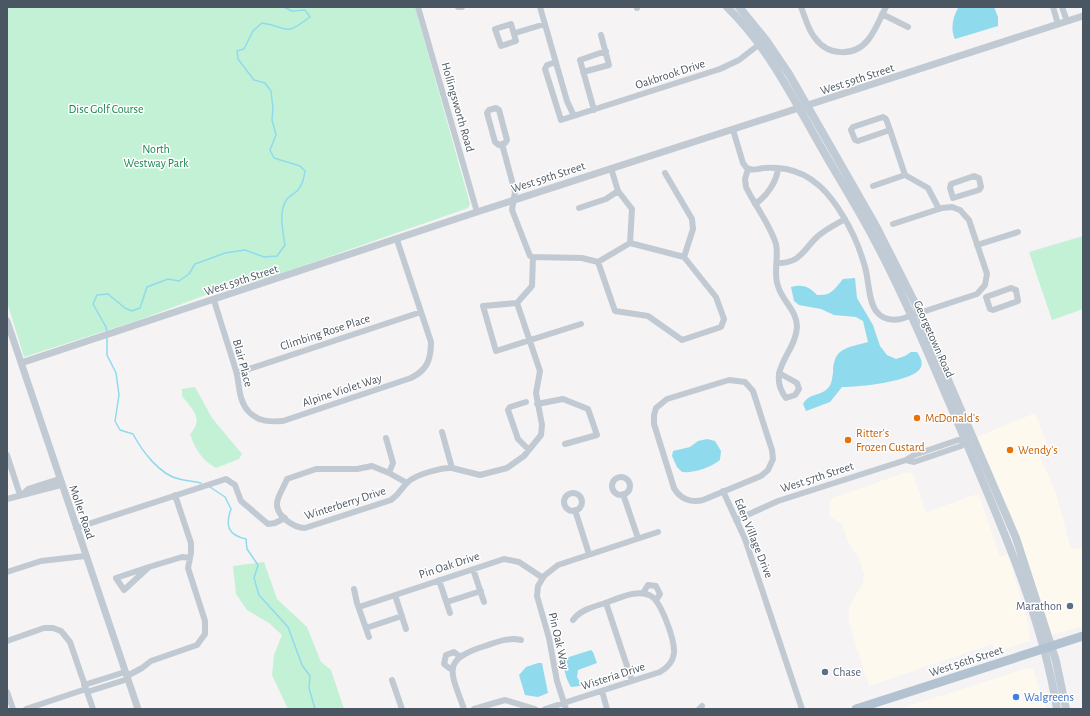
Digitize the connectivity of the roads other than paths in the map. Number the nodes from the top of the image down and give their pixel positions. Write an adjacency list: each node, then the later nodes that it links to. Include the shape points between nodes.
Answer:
1 (418, 7): 43 (street, Hollingsworth Road)
2 (458, 7): 3 (street)
3 (462, 7)
4 (540, 7): 14 (street)
5 (727, 7): 20 (main road, Georgetown Road)
6 (740, 7): 19 (main road, Georgetown Road)
7 (801, 7): 11 (street, via 815,38 824,47 839,52 852,51 864,45)
8 (886, 7): 11 (street)
9 (1053, 7): 15 (street)
10 (1062, 7): 13 (street)
11 (882, 14): 16 (street)
12 (1083, 16): 13 (street, West 59th Street)
13 (1067, 21): 15 (street, West 59th Street)
14 (545, 24): 17 (street); 22 (street)
15 (1058, 24): 24 (street, West 59th Street)
16 (908, 27)
17 (515, 33)
18 (601, 35): 21 (street)
19 (766, 40): 20 (street, Oakbrook Drive); 24 (main road, Georgetown Road)
20 (759, 45): 24 (main road, Georgetown Road); 25 (street, Oakbrook Drive, via 739,60 724,67)
21 (606, 51): 23 (street, via 609,65); 23 (street, via 581,58)
22 (556, 62): 26 (street, via 566,99); 26 (street, via 547,65 545,69 560,119)
23 (584, 72): 25 (street)
24 (804, 107): 27 (street, West 59th Street); 59 (main road, Georgetown Road, via 876,226); 60 (main road, Georgetown Road, via 874,239)
25 (594, 110): 26 (street, Oakbrook Drive)
26 (574, 116)
27 (733, 130): 30 (street, West 59th Street); 32 (street, via 743,163)
28 (890, 130): 28 (street, via 883,117 852,129 856,141); 34 (street)
29 (502, 144): 29 (street, via 498,145 495,142 487,114 488,110 494,108 499,110 506,138 506,142); 38 (street, via 515,191)
30 (611, 168): 36 (street); 38 (street, West 59th Street)
31 (778, 168): 32 (street); 39 (street, via 777,176 765,196); 44 (street, via 813,180 830,195)
32 (748, 169): 39 (street, via 745,183)
33 (665, 173): 51 (street, via 692,219 693,229)
34 (905, 175): 35 (street); 42 (street, via 928,188)
35 (874, 186)
36 (618, 191): 41 (street, via 606,199); 48 (street, via 632,210)
37 (953, 198): 37 (street, via 980,190 978,177 951,184); 40 (street)
38 (514, 200): 43 (street, West 59th Street); 50 (street, via 512,209 527,253)
39 (755, 204): 53 (street, via 774,240)
40 (952, 207): 42 (street); 49 (street, via 960,210 968,218)
41 (578, 208)
42 (939, 209): 45 (street)
43 (477, 212): 47 (street, West 59th Street)
44 (845, 219): 53 (street, via 822,233 795,260); 60 (street, via 861,253 876,311 892,320)
45 (893, 224)
46 (1018, 232): 49 (street)
47 (397, 240): 56 (street, West 59th Street); 58 (street)
48 (630, 243): 51 (street); 52 (street)
49 (977, 245): 54 (street, via 987,274 986,283)
50 (533, 257): 52 (street, via 582,258); 57 (street, via 532,286)
51 (684, 257): 52 (street, via 717,298 724,319 721,327 682,340 648,316 616,312)
52 (598, 262)
53 (777, 263): 66 (street, via 778,287 793,312 797,325 795,339)
54 (980, 291): 55 (street); 59 (street, via 973,296)
55 (986, 297): 55 (street, via 1013,288 1019,299 992,310)
56 (214, 300): 64 (street, West 59th Street); 65 (street, Blair Place)
57 (517, 303): 63 (street); 63 (street, via 483,306 497,351)
58 (421, 312): 65 (street, Climbing Rose Place); 69 (street, Alpine Violet Way, via 431,342 430,357 425,369 411,378 283,421)
59 (920, 313): 60 (street); 72 (main road, Georgetown Road)
60 (911, 316): 72 (main road, Georgetown Road)
61 (581, 324): 63 (street)
62 (8, 326): 64 (street, Moller Road)
63 (530, 340): 68 (street, via 540,375 536,393)
64 (21, 363): 78 (street, Moller Road)
65 (237, 373): 69 (street, Blair Place, via 243,402 248,411)
66 (779, 374)
67 (526, 402): 74 (street, via 508,410 518,439)
68 (537, 404): 73 (street, via 563,399 588,409 597,435); 74 (street, via 542,431)
69 (264, 421)
70 (442, 432): 76 (street)
71 (386, 438): 77 (street, via 393,463)
72 (970, 440): 87 (street, West 57th Street, via 914,462 906,460 778,501); 117 (main road, Georgetown Road, via 1016,538)
73 (565, 444)
74 (529, 450): 76 (street, Winterberry Drive, via 514,465 486,474 479,475)
75 (7, 456): 81 (street)
76 (452, 468): 79 (street, Winterberry Drive, via 439,469)
77 (389, 473): 79 (street); 86 (street, via 372,466 356,469 316,469 292,477 287,480 277,502)
78 (60, 482): 81 (street, via 30,494); 88 (street, Moller Road)
79 (407, 483): 86 (street, Winterberry Drive, via 399,495 389,501 312,528 294,526)
80 (723, 491): 80 (street, Eden Village Drive, via 765,473 771,464 772,450 754,393 746,384 731,380 663,402 654,413 654,424 678,494 687,500 696,501); 87 (street, Eden Village Drive)
81 (22, 494): 84 (street)
82 (623, 494): 90 (street)
83 (175, 495): 86 (street, via 228,479 236,485 241,501 268,524); 88 (street); 93 (street, via 191,543)
84 (7, 499)
85 (575, 510): 91 (street)
86 (285, 518)
87 (736, 520): 138 (street, Eden Village Drive, via 745,539)
88 (76, 528): 92 (street, Moller Road)
89 (658, 532): 90 (street)
90 (638, 538): 91 (street)
91 (589, 554): 97 (street, via 554,567)
92 (86, 556): 96 (street, via 41,561); 120 (street, Moller Road)
93 (190, 558): 94 (street, via 182,557); 120 (street, via 189,570 206,627 203,638 197,645 151,661)
94 (149, 567): 94 (street, via 124,590 116,578 142,569)
95 (473, 568): 97 (street, Pin Oak Drive, via 510,559); 98 (street, Pin Oak Drive); 100 (street)
96 (7, 572)
97 (543, 578): 126 (street, Pin Oak Way, via 538,588 537,600)
98 (440, 580): 102 (street, Pin Oak Drive); 104 (street)
99 (354, 589): 107 (street)
100 (481, 591): 104 (street); 105 (street)
101 (643, 593): 103 (street); 103 (street, via 648,585 656,586 660,594); 106 (street)
102 (395, 594): 107 (street, Pin Oak Drive); 109 (street)
103 (656, 600): 122 (street, Wisteria Drive, via 661,607 673,646 673,658 660,672)
104 (447, 602): 108 (street)
105 (484, 602)
106 (606, 603): 110 (street, via 582,612); 122 (street)
107 (359, 607): 111 (street)
108 (450, 612)
109 (402, 616): 111 (street); 112 (street)
110 (573, 620)
111 (366, 628): 114 (street)
112 (406, 629)
113 (1083, 636): 117 (main road, West 56th Street)
114 (369, 637)
115 (521, 640): 118 (street, via 504,639)
116 (7, 641): 123 (street, via 42,628 57,629 66,636)
117 (1047, 648): 139 (main road, West 56th Street); 140 (main road, Georgetown Road); 141 (main road, Georgetown Road)
118 (460, 656): 119 (street); 119 (street, via 456,653 446,655 446,666)
119 (453, 669): 133 (street, via 453,678)
120 (127, 675): 123 (street); 131 (street, Moller Road)
121 (392, 680): 132 (street)
122 (632, 681): 124 (street, Wisteria Drive)
123 (86, 688): 129 (street); 130 (street)
124 (602, 691): 126 (street, Wisteria Drive); 137 (street)
125 (7, 692): 128 (street)
126 (565, 706): 136 (street, Wisteria Drive)
127 (527, 708): 134 (street, via 501,700); 135 (street)
128 (13, 709)
129 (26, 709)
130 (93, 709)
131 (138, 709)
132 (402, 709)
133 (464, 709)
134 (474, 709)
135 (535, 709)
136 (545, 709)
137 (607, 709)
138 (802, 709)
139 (856, 709)
140 (1057, 709)
141 (1066, 709)

